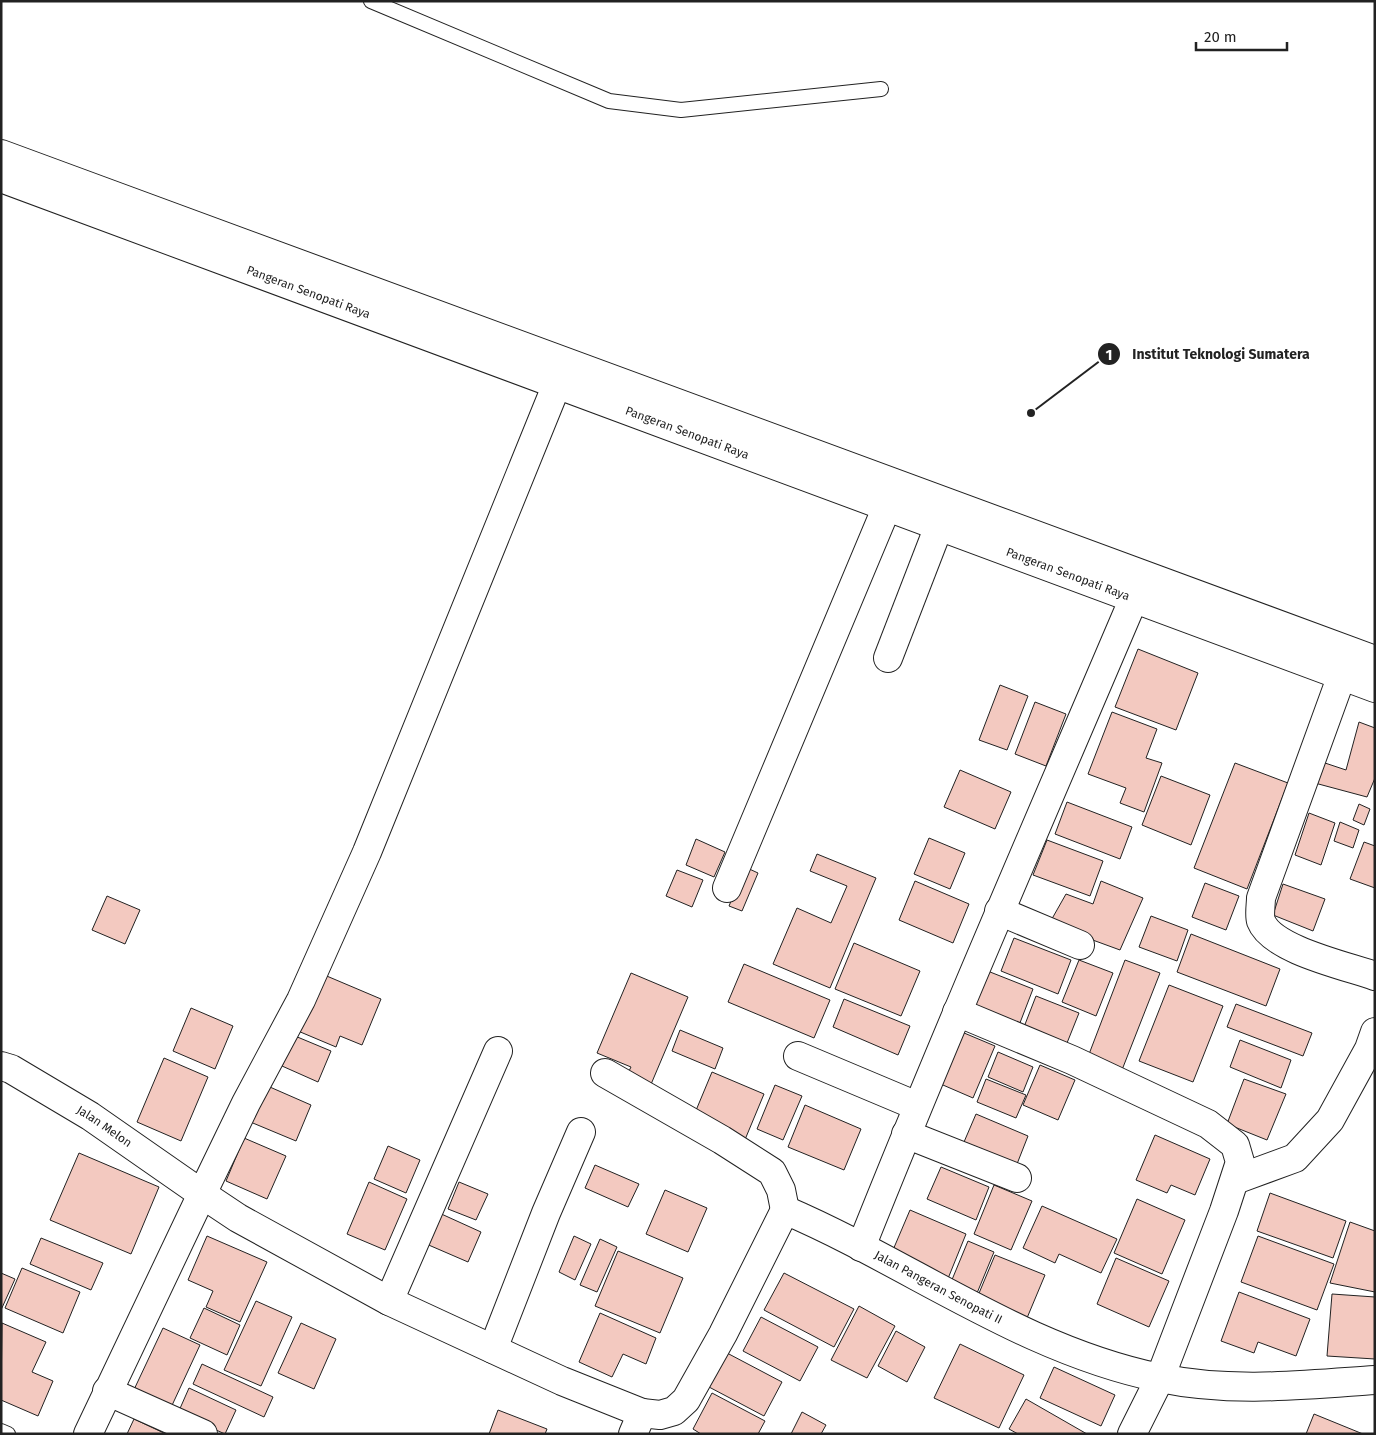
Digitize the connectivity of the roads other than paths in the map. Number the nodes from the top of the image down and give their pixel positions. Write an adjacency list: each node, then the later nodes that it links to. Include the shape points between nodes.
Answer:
1 (371, 1): 2 (lane, via 609,101 681,110)
2 (882, 89)
3 (1, 154): 6 (street, Pangeran Senopati Raya)
4 (1, 178): 5 (street, Pangeran Senopati Raya)
5 (557, 384): 6 (street, Pangeran Senopati Raya); 28 (street, via 367,852 300,1000)
6 (892, 496): 7 (street, Pangeran Senopati Raya); 10 (street, Pangeran Senopati Raya); 13 (street)
7 (939, 526): 8 (street, Pangeran Senopati Raya); 9 (street)
8 (1134, 598): 11 (street, Pangeran Senopati Raya); 14 (street)
9 (888, 658)
10 (1375, 660)
11 (1342, 675): 12 (street, Pangeran Senopati Raya); 16 (street, via 1261,898 1260,920 1270,935 1292,948)
12 (1375, 688)
13 (727, 888)
14 (999, 911): 15 (street); 17 (street)
15 (1080, 945)
16 (1375, 976)
17 (957, 1012): 23 (street); 27 (street, via 1072,1060 1208,1124 1235,1145 1240,1162)
18 (1374, 1039): 27 (street, via 1330,1120 1295,1158)
19 (498, 1051): 31 (street)
20 (798, 1056): 23 (street)
21 (1, 1066): 28 (street, Jalan Melon, via 90,1116)
22 (606, 1073): 29 (street, via 772,1172 782,1190)
23 (917, 1106): 25 (street)
24 (581, 1132): 32 (street)
25 (906, 1134): 26 (street); 30 (street)
26 (1017, 1178)
27 (1235, 1180): 33 (street)
28 (202, 1194): 31 (street, Jalan Melon, via 238,1218); 35 (street)
29 (784, 1210): 30 (street, Jalan Pangeran Senopati II); 36 (street, via 723,1334 686,1400 674,1411)
30 (862, 1247): 33 (street, Jalan Pangeran Senopati II, via 1016,1329 1089,1359)
31 (389, 1302): 32 (street, Jalan Melon)
32 (493, 1348): 36 (street, Jalan Melon, via 562,1381)
33 (1160, 1378): 34 (street, Jalan Pangeran Senopati II, via 1270,1388); 41 (street)
34 (1375, 1380)
35 (108, 1392): 39 (street); 40 (street)
36 (637, 1424)
37 (1, 1431): 38 (lane)
38 (8, 1434)
39 (88, 1434)
40 (202, 1434)
41 (1132, 1434)

